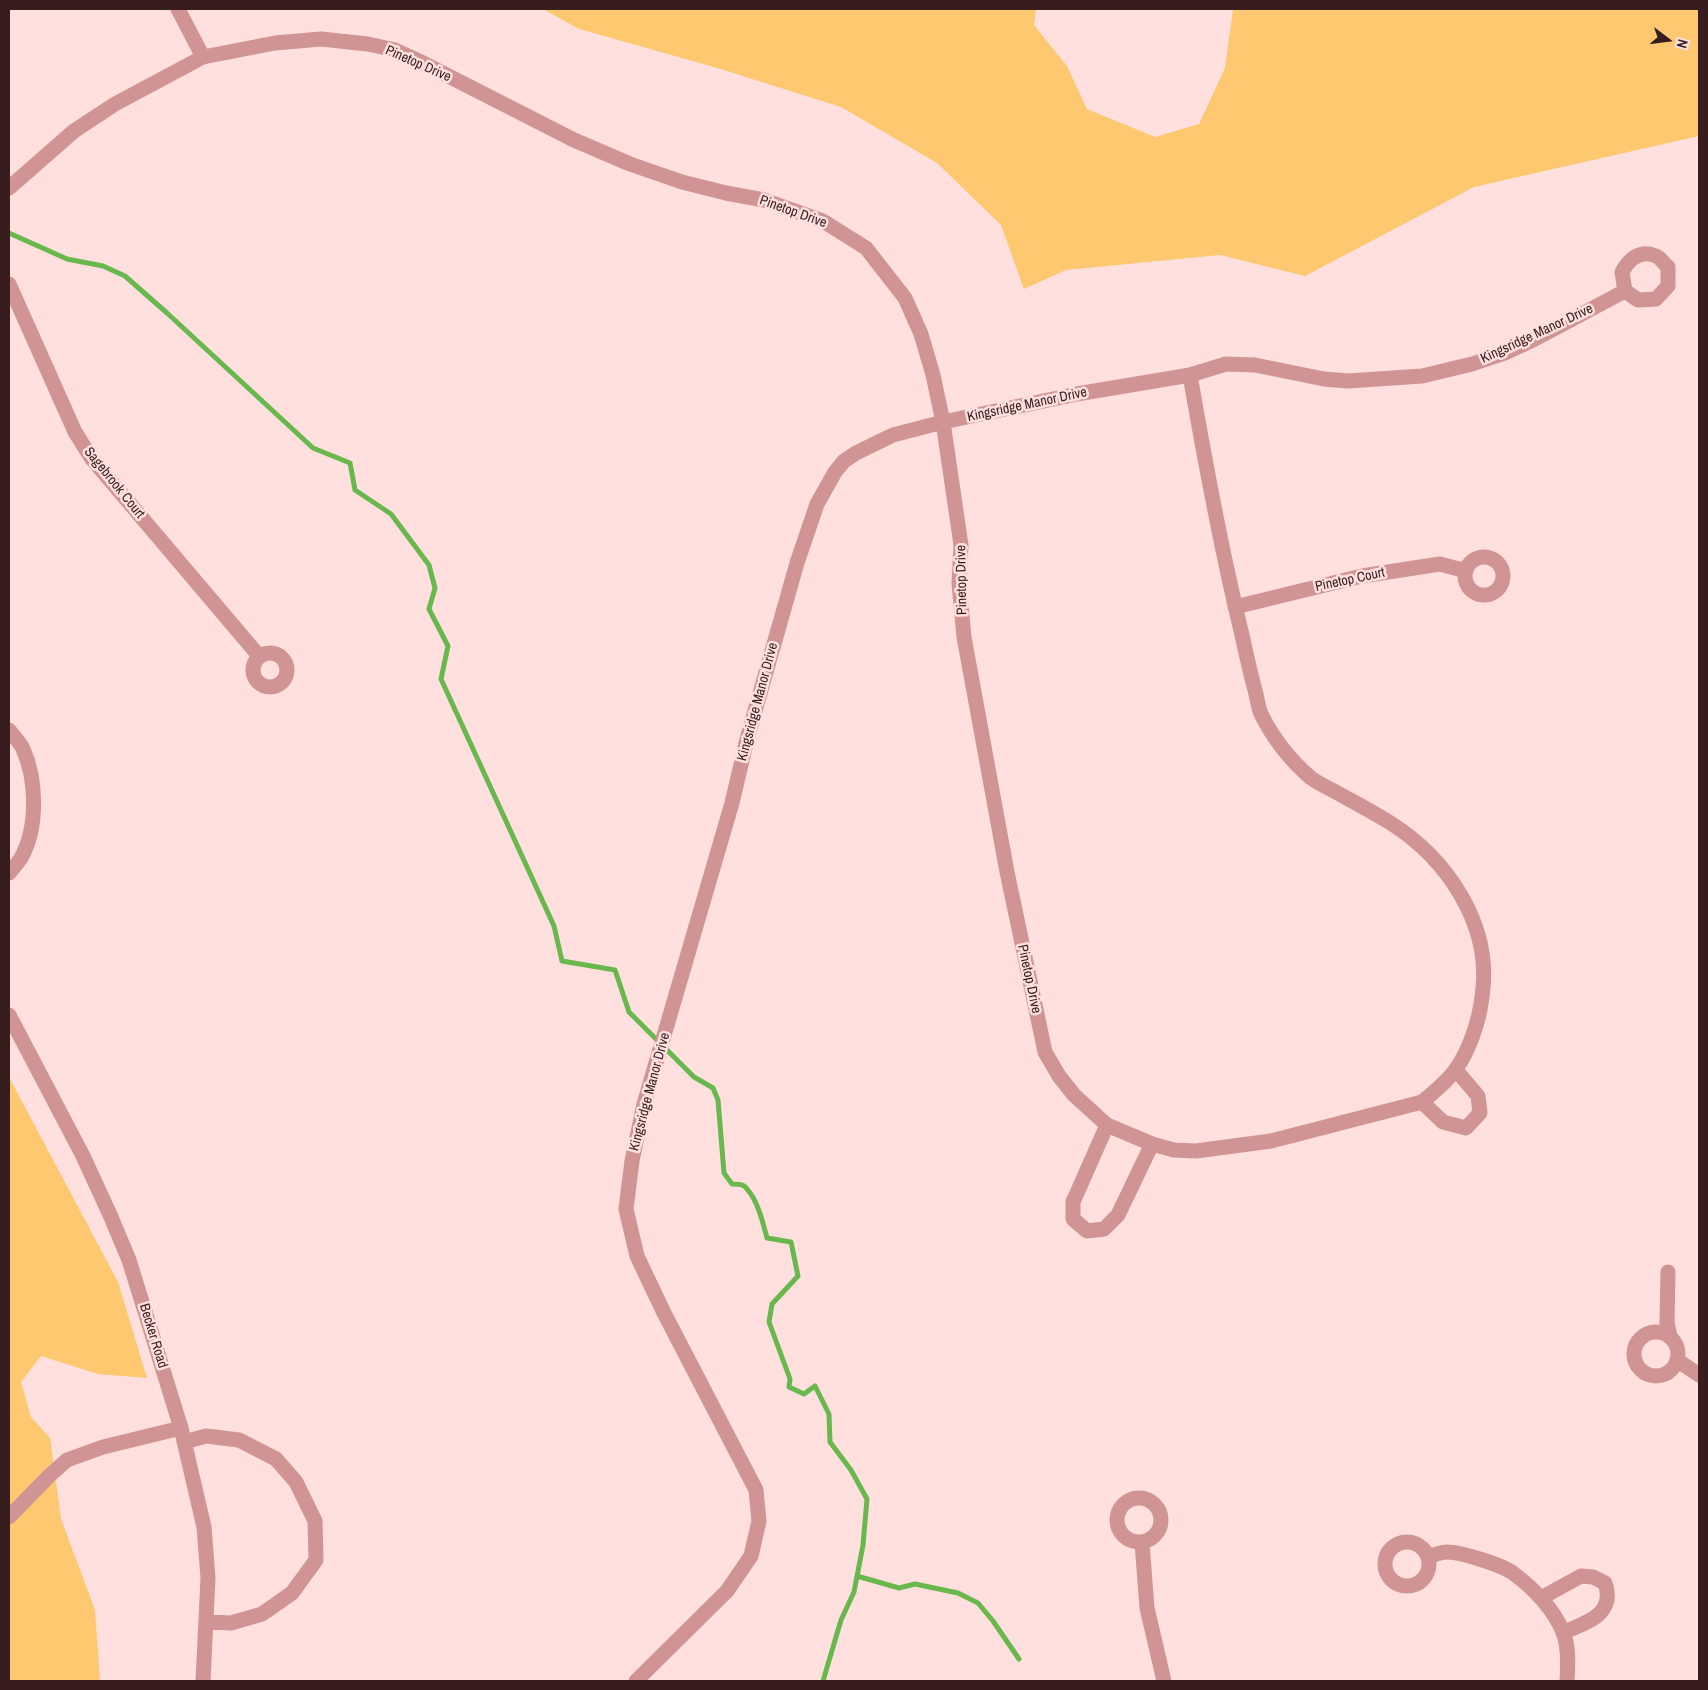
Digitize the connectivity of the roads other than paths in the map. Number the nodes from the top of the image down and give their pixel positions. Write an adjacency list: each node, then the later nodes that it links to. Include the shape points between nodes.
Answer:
1 (178, 9): 2 (street)
2 (203, 57): 3 (street, Pinetop Drive, via 114,104 74,131); 7 (street, Pinetop Drive, via 275,43 321,39 394,50 574,140 630,164 682,182 764,200 824,221 866,248 905,298 921,334)
3 (9, 188)
4 (9, 284): 10 (street, Sagebrook Court, via 75,432 92,459)
5 (1625, 291): 6 (street, Kingsridge Manor Drive, via 1505,352 1422,376 1348,381 1255,365 1226,364)
6 (1190, 375): 7 (street, Kingsridge Manor Drive, via 1077,394); 9 (street, Pinetop Drive)
7 (944, 422): 16 (street, Pinetop Drive, via 962,545 959,583 964,637 1035,1011 1045,1052 1059,1076); 30 (street, Kingsridge Manor Drive, via 893,435 856,453 835,472 817,504 797,563 732,803 644,1104 626,1209 637,1256 756,1490 759,1521 751,1556 727,1591)
8 (1466, 571): 9 (street, Pinetop Court, via 1440,564 1362,576)
9 (1235, 606): 14 (street, Pinetop Drive, via 1260,713 1286,752 1312,779 1391,823 1424,848 1464,900 1477,928 1483,956 1484,986 1475,1027)
10 (259, 656)
11 (9, 730): 12 (street, via 22,747 34,785 28,839 21,858)
12 (9, 873)
13 (9, 1014): 22 (street, Becker Road, via 112,1217 129,1260)
14 (1456, 1070): 15 (street, Pinetop Drive); 15 (street, via 1478,1096 1480,1113 1466,1128 1443,1122)
15 (1422, 1102): 17 (street, Pinetop Drive, via 1271,1141 1196,1151)
16 (1106, 1125): 17 (street, Pinetop Drive); 17 (street, via 1073,1202 1073,1220 1087,1231 1104,1229 1118,1216)
17 (1152, 1144)
18 (1668, 1272): 19 (street, via 1667,1323)
19 (1670, 1336): 20 (street, via 1678,1348); 20 (street, via 1656,1331 1642,1336 1634,1348 1635,1362 1644,1373 1658,1376 1672,1369)
20 (1677, 1360): 21 (street)
21 (1699, 1375)
22 (183, 1435): 23 (street, via 103,1447 67,1460); 27 (street, Becker Road, via 204,1527); 27 (street, via 239,1440 276,1458 296,1482 315,1521 316,1560 292,1593 262,1614 231,1623)
23 (9, 1517)
24 (1142, 1542): 31 (street, via 1147,1608)
25 (1428, 1557): 26 (street, via 1446,1552 1473,1557 1512,1572)
26 (1541, 1598): 28 (street); 28 (street, via 1581,1576 1594,1577 1605,1583 1608,1592 1606,1604 1598,1617)
27 (207, 1622): 29 (street, Becker Road)
28 (1563, 1633): 32 (street)
29 (203, 1681)
30 (636, 1681)
31 (1164, 1681)
32 (1567, 1681)

